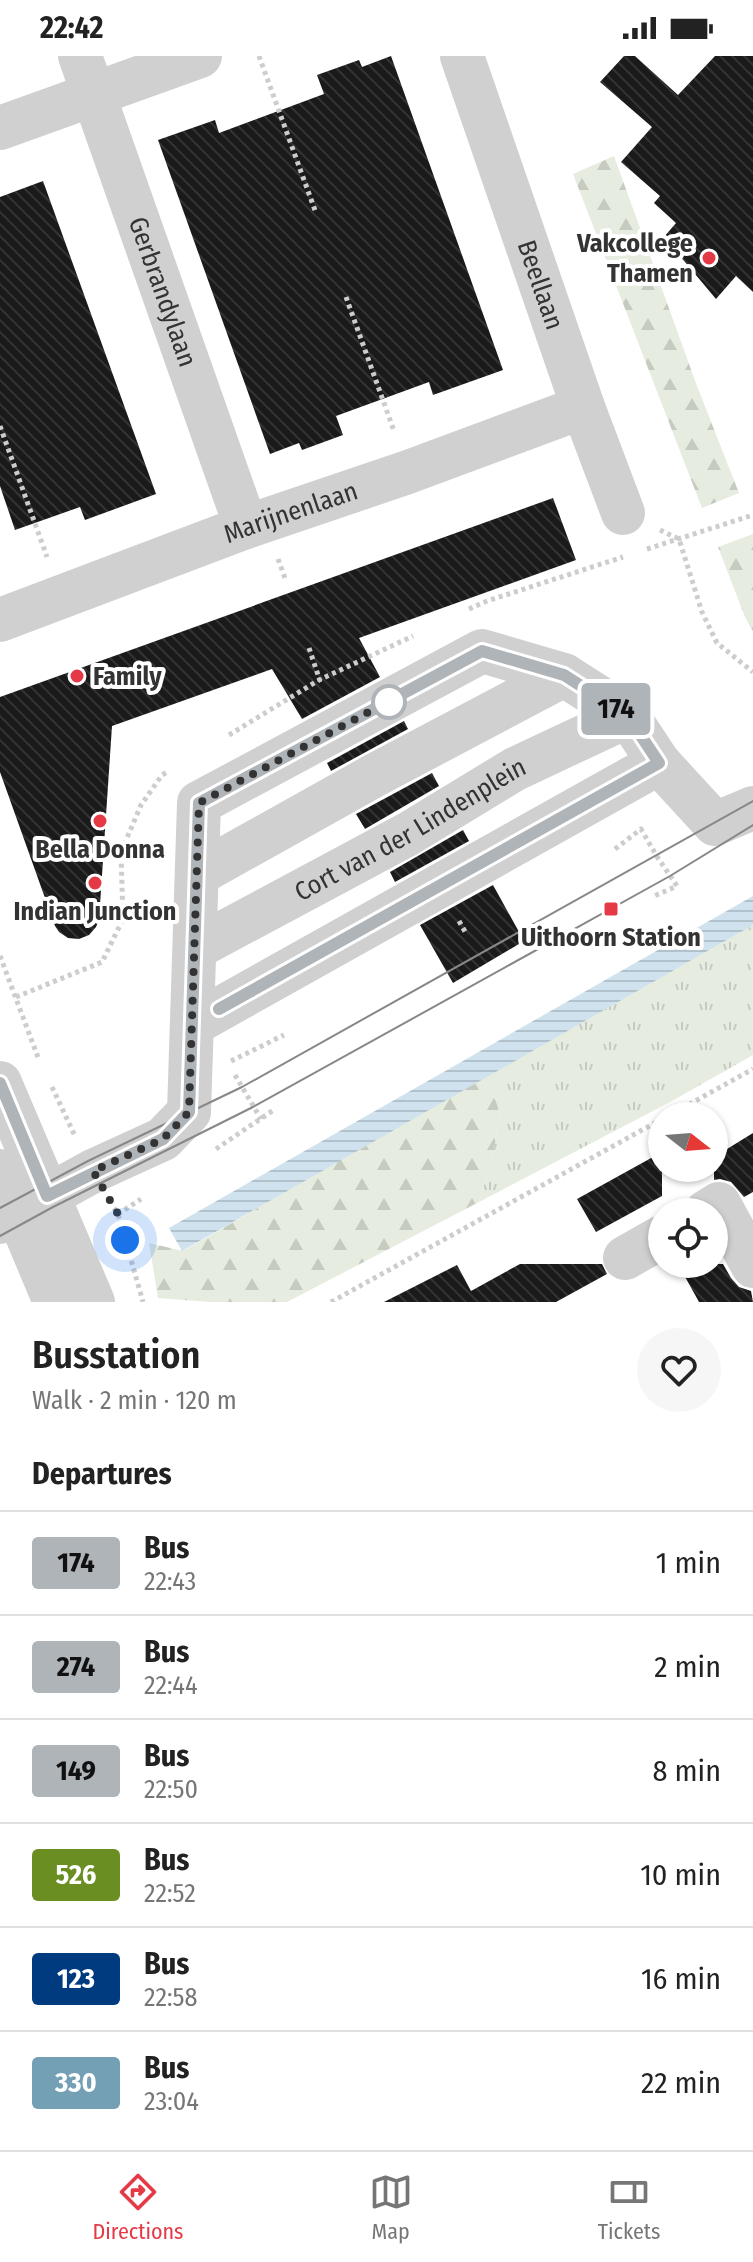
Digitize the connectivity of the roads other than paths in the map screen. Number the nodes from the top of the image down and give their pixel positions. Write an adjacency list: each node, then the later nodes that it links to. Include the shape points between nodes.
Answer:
1 (200, 56): 3 (street)
2 (462, 56): 5 (street, Beellaan)
3 (87, 75): 4 (street); 7 (street, Gerbrandylaan)
4 (0, 128)
5 (583, 407): 6 (street, Beellaan); 7 (street, Marijnenlaan)
6 (623, 513)
7 (246, 527): 8 (street, Marijnenlaan)
8 (0, 620)
9 (564, 675): 10 (street); 13 (street); 13 (street, via 482,651 252,774 199,803)
10 (628, 716): 11 (street); 14 (street, Cort van der Lindenplein, via 515,769 408,834)
11 (659, 763): 12 (street, via 715,824); 15 (street)
12 (753, 808)
13 (198, 874): 14 (street)
14 (195, 948): 15 (street)
15 (193, 1024): 18 (street, via 189,1112 163,1139)
16 (0, 1083): 18 (street)
17 (0, 1171): 18 (street)
18 (21, 1210): 21 (street); 22 (street)
19 (728, 1220): 20 (street)
20 (753, 1266)
21 (55, 1302)
22 (93, 1302)

